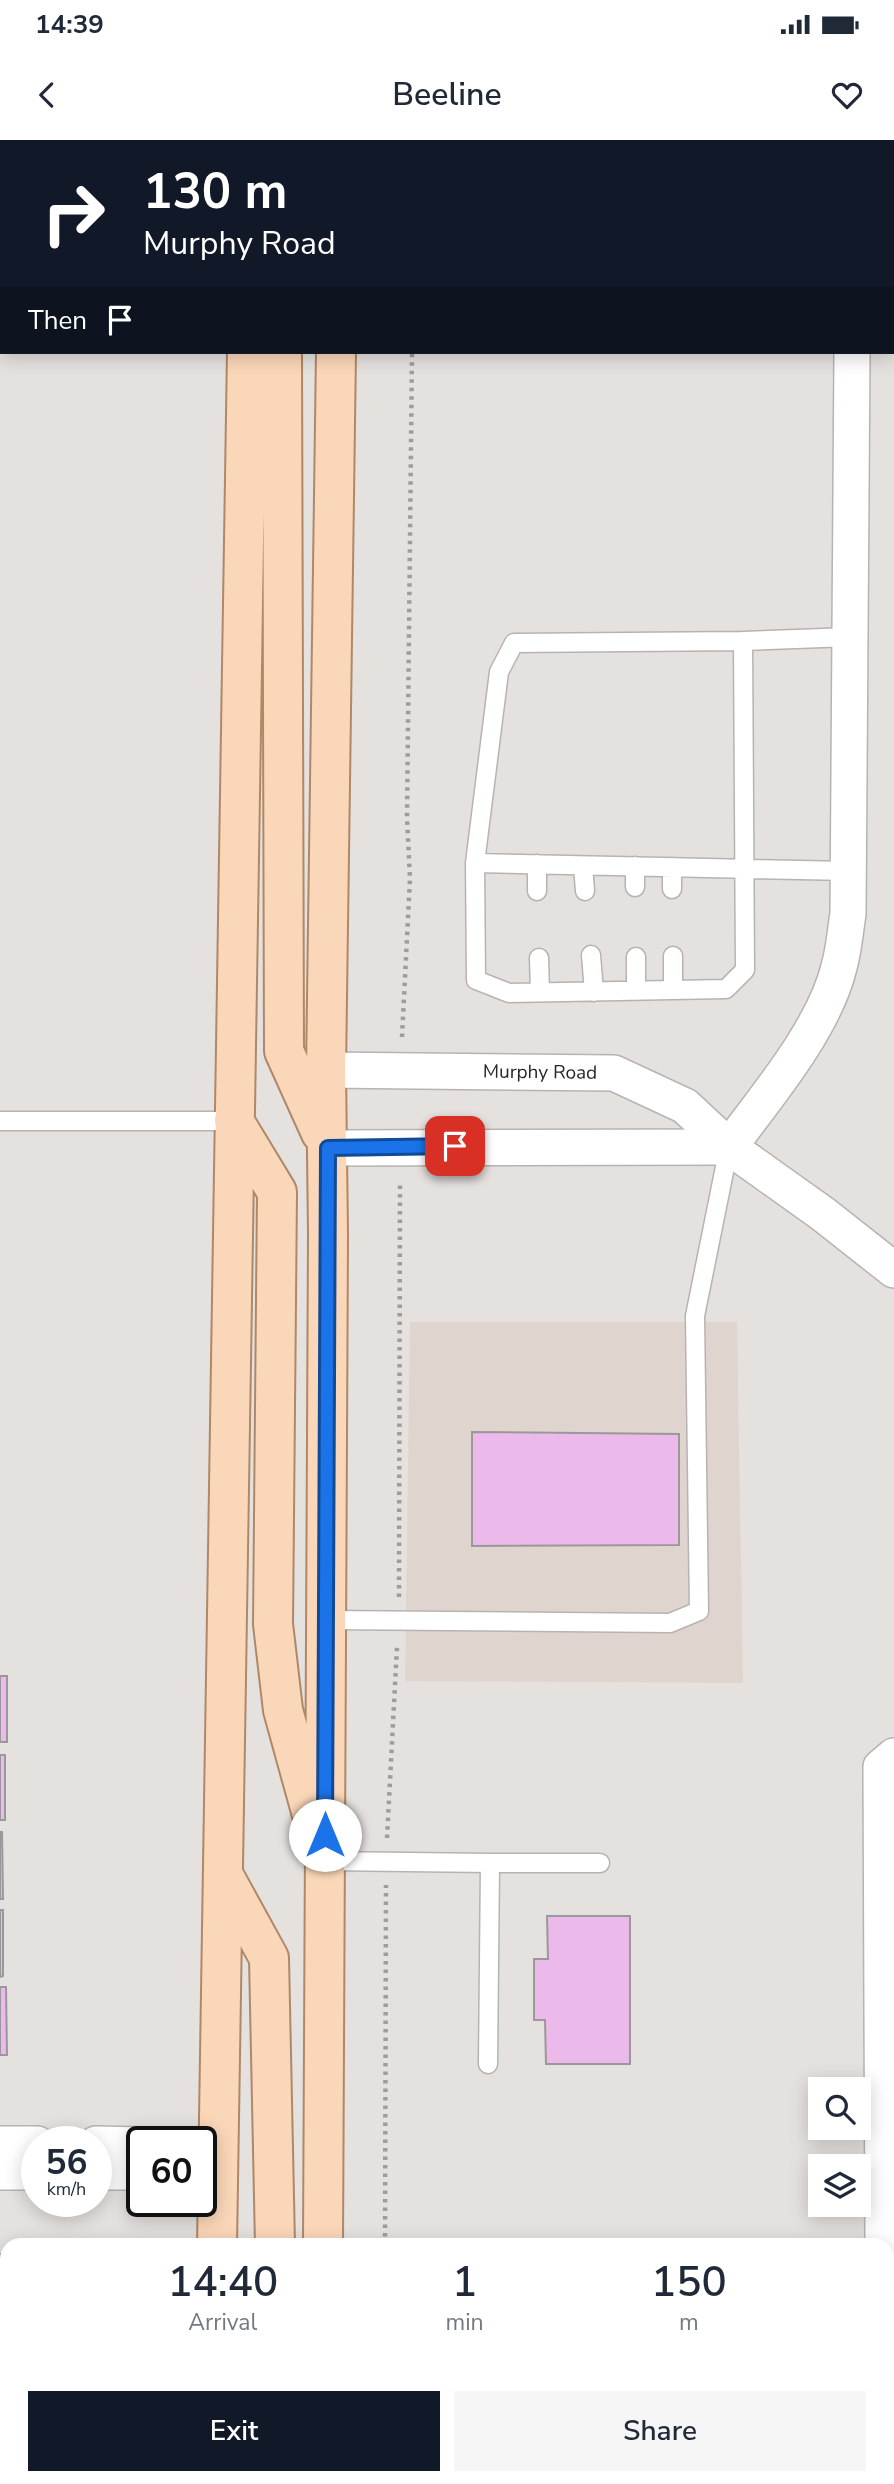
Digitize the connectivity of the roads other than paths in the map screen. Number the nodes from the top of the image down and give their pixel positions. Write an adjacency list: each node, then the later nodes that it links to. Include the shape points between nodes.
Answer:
1 (247, 354): 28 (main road)
2 (282, 354): 30 (main road, via 284,1051)
3 (336, 354): 26 (main road)
4 (852, 354): 5 (street)
5 (850, 637): 6 (lane); 13 (street)
6 (743, 642): 7 (lane, via 514,643 499,672); 12 (lane)
7 (475, 863): 8 (lane); 24 (lane, via 476,980 509,993)
8 (537, 864): 9 (lane); 16 (lane)
9 (583, 866): 10 (lane); 17 (lane)
10 (635, 866): 11 (lane); 14 (lane)
11 (671, 867): 12 (lane); 15 (lane)
12 (745, 869): 13 (lane); 22 (lane, via 745,970 726,989)
13 (849, 871): 29 (street, via 839,970 788,1068)
14 (635, 887)
15 (671, 889)
16 (537, 891)
17 (585, 891)
18 (591, 955): 25 (lane)
19 (673, 956): 22 (lane)
20 (636, 957): 23 (lane)
21 (539, 958): 24 (lane)
22 (673, 990): 23 (lane)
23 (636, 991): 25 (lane)
24 (540, 992): 25 (lane)
25 (594, 992)
26 (326, 1070): 29 (street, Murphy Road, via 614,1073 685,1106); 30 (main road)
27 (0, 1121): 28 (lane)
28 (234, 1121): 34 (main road, via 277,1192 273,1624 283,1710); 37 (main road)
29 (729, 1147): 30 (street); 31 (street, Murphy Road); 32 (lane, via 695,1316 699,1611 670,1623)
30 (328, 1148): 32 (main road)
31 (894, 1270)
32 (327, 1620): 34 (main road)
33 (894, 1756): 48 (street, via 881,1767)
34 (325, 1861): 35 (lane); 47 (main road)
35 (490, 1863): 36 (lane); 38 (lane)
36 (600, 1863)
37 (223, 1874): 39 (main road); 46 (main road, via 269,1958)
38 (488, 2064)
39 (211, 2126)
40 (0, 2144): 41 (street)
41 (21, 2144)
42 (0, 2172): 43 (street)
43 (21, 2172)
44 (214, 2217): 45 (main road)
45 (216, 2238)
46 (275, 2238)
47 (323, 2238)
48 (883, 2238)

